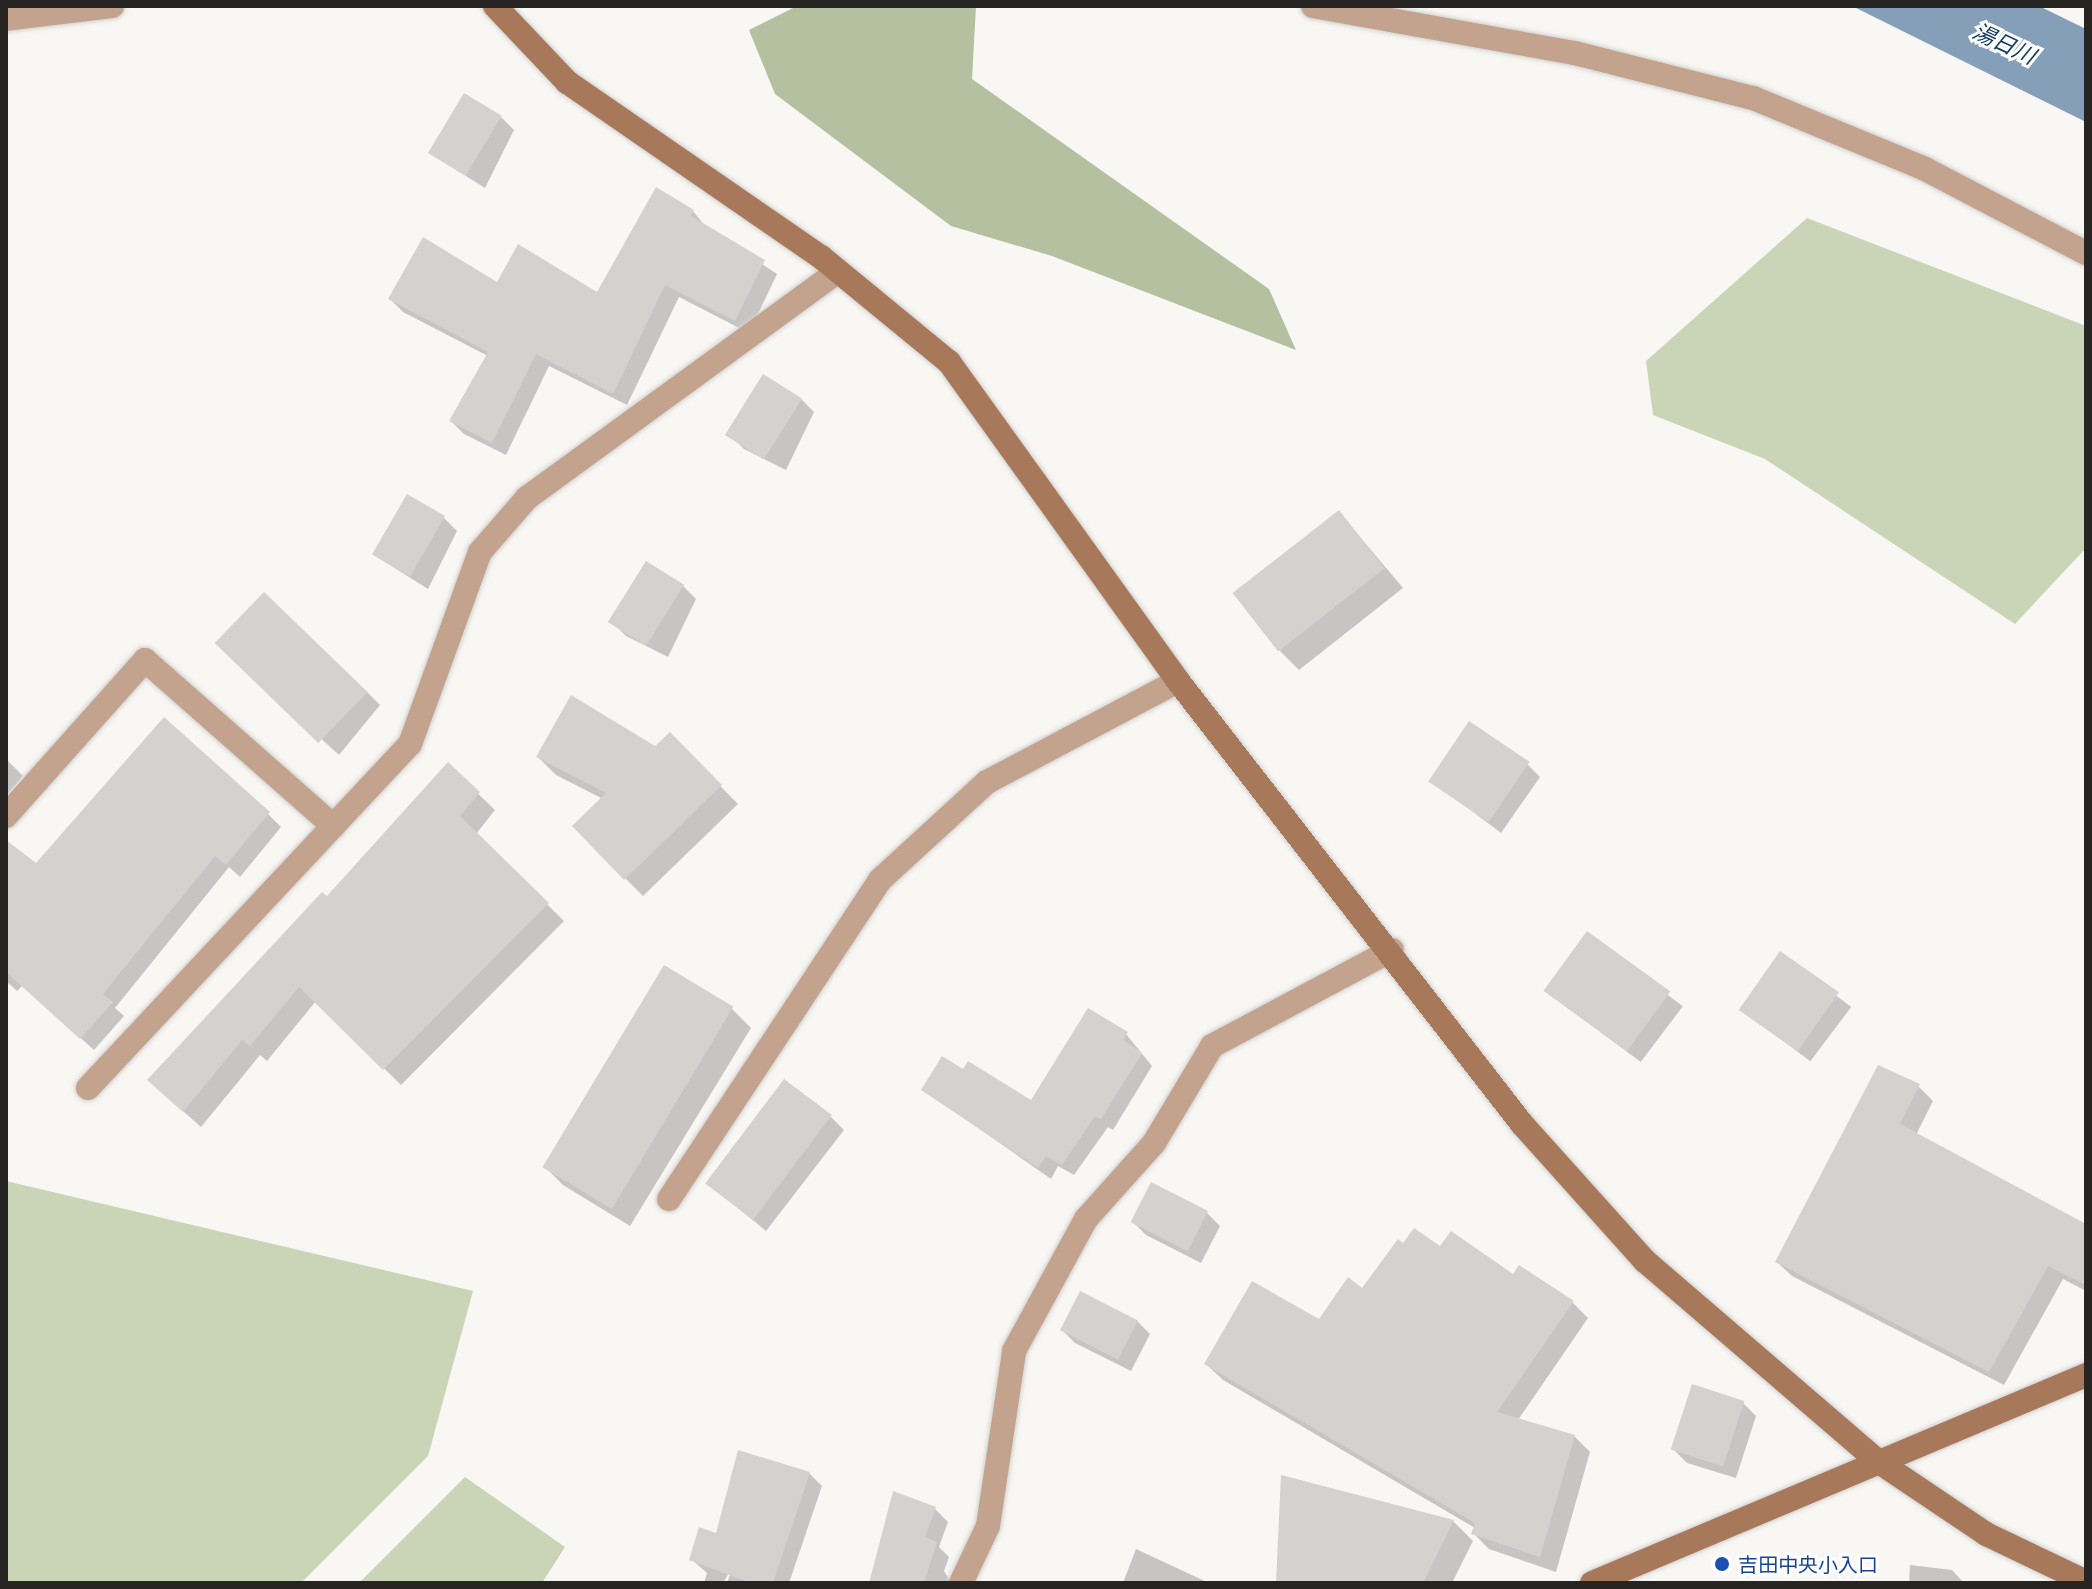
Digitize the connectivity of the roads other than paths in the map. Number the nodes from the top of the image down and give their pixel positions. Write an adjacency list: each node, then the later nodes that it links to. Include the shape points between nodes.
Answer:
1 (112, 6): 4 (street)
2 (495, 6): 6 (street, via 567,82)
3 (1313, 6): 5 (street, via 1575,53 1753,98 1925,169)
4 (6, 19)
5 (2086, 253)
6 (838, 271): 7 (street, via 949,362); 9 (street, via 527,498 480,552 410,744)
7 (1178, 681): 10 (street); 12 (street, via 987,782 880,880)
8 (6, 816): 9 (street, via 145,660)
9 (333, 826): 11 (street)
10 (1392, 950): 14 (street, via 1522,1124 1645,1261); 16 (street, via 1212,1046 1154,1143 1086,1219 1014,1351 988,1526)
11 (88, 1088)
12 (669, 1199)
13 (2086, 1375): 14 (street)
14 (1879, 1462): 15 (street, via 1986,1534); 17 (street)
15 (2086, 1582)
16 (961, 1583)
17 (1592, 1583)

